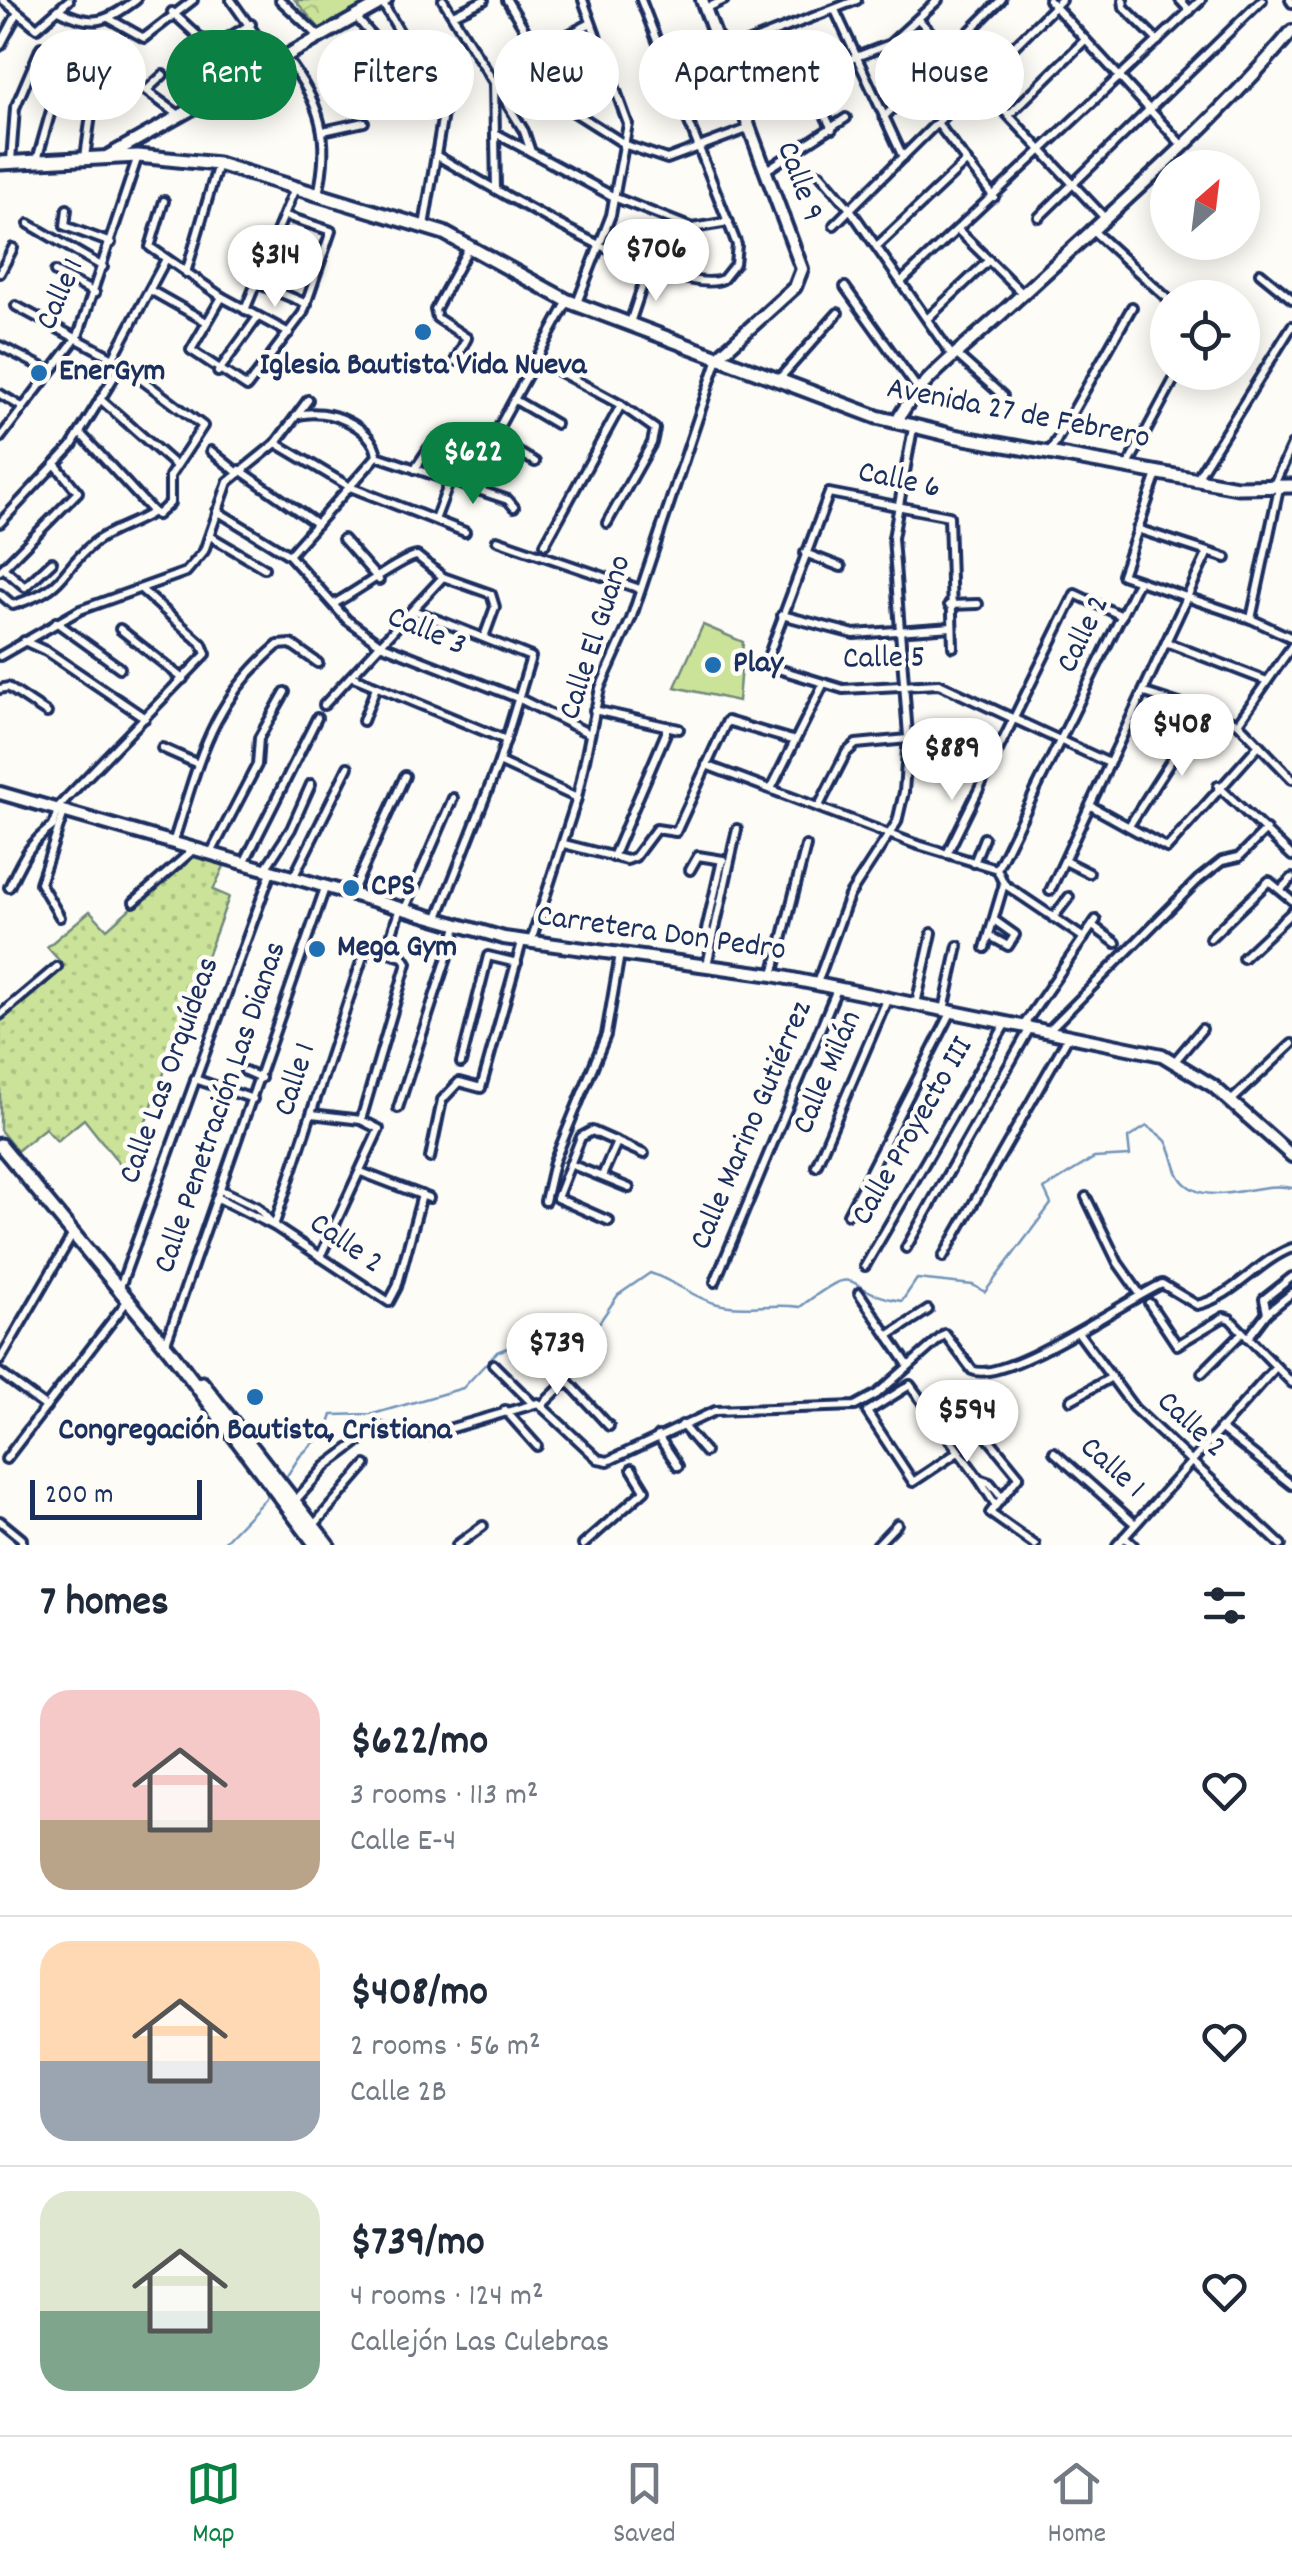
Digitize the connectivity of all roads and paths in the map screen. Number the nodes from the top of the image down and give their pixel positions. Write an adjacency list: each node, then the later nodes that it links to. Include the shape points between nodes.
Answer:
1 (4, 0): 27 (street)
2 (69, 0): 23 (street)
3 (136, 0): 31 (street)
4 (193, 0): 26 (street)
5 (230, 0): 33 (street)
6 (280, 0): 43 (street)
7 (443, 0): 28 (street)
8 (484, 0): 28 (street)
9 (507, 0): 37 (street)
10 (583, 0): 32 (street)
11 (641, 0): 82 (street)
12 (724, 0): 22 (street)
13 (857, 0): 24 (street)
14 (938, 0): 30 (street)
15 (1001, 0): 42 (street)
16 (1124, 0): 47 (street)
17 (1180, 0): 25 (street)
18 (1201, 0): 25 (street)
19 (1262, 0): 59 (street)
20 (384, 1): 29 (street); 87 (street, via 444,108)
21 (1055, 2): 44 (street); 46 (street)
22 (704, 5): 39 (street, Calle 9)
23 (59, 10): 27 (street, via 37,28); 31 (street, via 85,23)
24 (835, 10): 40 (street); 49 (street)
25 (1190, 11): 47 (street)
26 (172, 12): 31 (street, via 144,38); 33 (street, via 212,48)
27 (18, 14): 48 (street)
28 (453, 16): 54 (street)
29 (356, 17): 35 (street); 36 (street)
30 (918, 18): 41 (street); 49 (street, via 890,44)
31 (110, 19)
32 (591, 23): 38 (street); 80 (street, via 626,110)
33 (250, 24): 34 (street)
34 (255, 30)
35 (334, 30)
36 (367, 30)
37 (525, 30)
38 (578, 30)
39 (713, 30)
40 (782, 30)
41 (930, 30)
42 (969, 30)
43 (317, 35)
44 (1024, 35)
45 (1290, 37): 81 (street)
46 (1085, 40): 53 (street); 57 (street)
47 (1158, 41): 53 (street)
48 (0, 46)
49 (857, 58): 56 (street)
50 (30, 73): 79 (street)
51 (297, 73): 76 (street)
52 (162, 75): 55 (street)
53 (1120, 77): 59 (street); 85 (street)
54 (494, 81)
55 (148, 89): 58 (street)
56 (875, 97)
57 (1024, 100)
58 (166, 105)
59 (1152, 111): 81 (street); 98 (street)
60 (49, 120): 91 (street)
61 (90, 120): 89 (street)
62 (170, 120): 90 (street)
63 (497, 120): 77 (street)
64 (514, 120): 84 (street)
65 (587, 120): 80 (street)
66 (748, 120): 74 (street, Calle 9)
67 (828, 120): 75 (street)
68 (843, 120): 75 (street)
69 (885, 120): 88 (street)
70 (942, 120): 73 (street)
71 (1014, 120): 85 (street)
72 (364, 122): 76 (street)
73 (938, 124): 88 (street); 92 (street)
74 (751, 128): 82 (street); 95 (street, Calle 9)
75 (832, 129): 95 (street)
76 (323, 131): 101 (street)
77 (498, 134): 84 (street); 100 (street)
78 (0, 135): 79 (street)
79 (9, 137): 94 (street)
80 (626, 144): 82 (street, via 667,159); 103 (street)
81 (1182, 144): 83 (street)
82 (701, 148): 110 (street)
83 (1176, 150)
84 (531, 152): 103 (street)
85 (1043, 152): 98 (street); 102 (street)
86 (138, 156): 90 (main road, Avenida 27 de Febrero); 93 (main road, Avenida 27 de Febrero); 116 (street, Calle 1)
87 (439, 157): 100 (street); 113 (street)
88 (903, 157): 105 (street)
89 (85, 158): 90 (main road, Avenida 27 de Febrero); 91 (main road, Avenida 27 de Febrero)
90 (106, 158)
91 (37, 161): 94 (main road, Avenida 27 de Febrero)
92 (966, 161): 102 (street); 119 (street)
93 (218, 164): 99 (main road, Avenida 27 de Febrero); 127 (street)
94 (3, 165)
95 (768, 169): 154 (street, Calle 9, via 801,277)
96 (1150, 173): 108 (street)
97 (820, 174): 105 (street)
98 (1073, 185): 108 (street); 109 (street)
99 (296, 187): 101 (main road, Avenida 27 de Febrero); 107 (street)
100 (496, 189): 118 (street)
101 (318, 194): 113 (main road, Avenida 27 de Febrero)
102 (994, 197): 115 (street)
103 (616, 198): 110 (street, via 692,228); 118 (street)
104 (164, 201): 122 (street, via 150,244)
105 (850, 208): 112 (street); 119 (street)
106 (67, 209): 116 (street, via 65,226)
107 (286, 216): 121 (street); 141 (street, via 331,231)
108 (1103, 216): 114 (street)
109 (1039, 217)
110 (729, 222): 118 (street, via 738,256 716,282 686,280)
111 (30, 224): 125 (street)
112 (834, 225)
113 (424, 226): 117 (main road, Avenida 27 de Febrero)
114 (1090, 228): 132 (street); 137 (street)
115 (958, 230): 124 (street); 131 (street)
116 (111, 243): 125 (street, Calle 1)
117 (470, 246): 140 (main road, Avenida 27 de Febrero); 158 (street, via 434,310 467,338)
118 (602, 246): 140 (street)
119 (878, 246): 131 (street)
120 (14, 248): 129 (street)
121 (270, 253): 123 (street); 133 (street)
122 (166, 259): 127 (street); 135 (street)
123 (294, 260)
124 (989, 260): 137 (street); 147 (street)
125 (102, 266): 136 (street, Calle 1)
126 (56, 272): 136 (street)
127 (186, 272): 138 (street)
128 (648, 272): 149 (street)
129 (0, 273)
130 (1260, 274): 139 (street)
131 (902, 281): 147 (street)
132 (1150, 283)
133 (257, 284): 141 (street); 144 (street)
134 (845, 287): 164 (street)
135 (150, 290): 148 (street); 156 (street)
136 (95, 293): 152 (street, Calle 1)
137 (1023, 294): 155 (street)
138 (222, 297): 144 (street); 148 (street)
139 (1292, 299)
140 (572, 302): 149 (main road, Avenida 27 de Febrero); 157 (street)
141 (307, 304): 151 (street)
142 (16, 306): 152 (street)
143 (1132, 307): 184 (street)
144 (245, 310): 146 (street)
145 (838, 312): 162 (street)
146 (258, 318): 151 (street); 161 (street)
147 (928, 318): 155 (street)
148 (206, 321): 161 (street, via 190,350)
149 (630, 324): 154 (main road, Avenida 27 de Febrero)
150 (1292, 326): 193 (street)
151 (289, 333): 161 (street, via 249,386)
152 (78, 336): 156 (street); 160 (street, Calle 1)
153 (0, 346): 160 (street)
154 (720, 355): 162 (main road, Avenida 27 de Febrero); 222 (street, Calle El Guano)
155 (956, 357): 164 (street); 166 (street)
156 (113, 358): 159 (street)
157 (536, 359): 169 (street); 170 (street)
158 (455, 361)
159 (122, 364): 167 (street); 188 (street, via 202,424)
160 (50, 371): 171 (street, Calle 1)
161 (218, 372)
162 (779, 379): 173 (main road, Avenida 27 de Febrero)
163 (1168, 390): 189 (street)
164 (920, 392): 173 (street)
165 (0, 394): 171 (street)
166 (1004, 396)
167 (100, 399): 177 (street); 188 (street)
168 (308, 400): 172 (street)
169 (514, 400): 174 (street); 179 (street)
170 (621, 404): 202 (street, via 656,434); 210 (street)
171 (22, 407): 175 (street, Calle 1)
172 (297, 416): 180 (street); 185 (street, via 316,413 360,426 372,436)
173 (898, 422): 176 (main road, Avenida 27 de Febrero)
174 (556, 424)
175 (3, 425): 178 (street, Calle 1)
176 (914, 426): 184 (main road, Avenida 27 de Febrero); 198 (street)
177 (80, 433): 187 (street); 200 (street)
178 (0, 438)
179 (493, 438): 186 (street); 194 (street)
180 (276, 442): 191 (street); 195 (street)
181 (1292, 445): 196 (street)
182 (429, 448): 190 (street)
183 (211, 451): 191 (street)
184 (1050, 452): 189 (main road, Avenida 27 de Febrero)
185 (376, 456): 190 (street); 195 (street)
186 (535, 462)
187 (55, 464): 203 (street); 218 (street, via 78,492)
188 (176, 466): 200 (street, via 171,501)
189 (1127, 467): 192 (main road, Avenida 27 de Febrero)
190 (415, 469): 194 (street)
191 (239, 471): 199 (street); 204 (street)
192 (1158, 471): 193 (main road, Avenida 27 de Febrero); 205 (street)
193 (1197, 478): 196 (main road, Avenida 27 de Febrero)
194 (450, 480): 197 (street); 201 (street)
195 (350, 487): 201 (street); 204 (street)
196 (1281, 487): 232 (street)
197 (514, 506)
198 (898, 506): 211 (street, Calle 6, via 829,493); 227 (street, Calle 6, via 949,516); 236 (street, via 893,556)
199 (217, 511): 207 (street); 213 (street, Calle 3)
200 (153, 512): 224 (street, via 98,540 56,588 13,605)
201 (435, 520): 206 (street)
202 (607, 523)
203 (0, 524)
204 (317, 524): 213 (street)
205 (1137, 529): 212 (street); 221 (street, via 1122,575)
206 (465, 532)
207 (210, 536): 217 (street); 223 (street, via 186,572)
208 (343, 539): 220 (street, Calle 3)
209 (497, 540): 222 (street)
210 (545, 544)
211 (805, 552): 216 (street); 230 (street)
212 (1208, 552): 214 (street); 225 (street)
213 (289, 555): 226 (street, Calle 3)
214 (1226, 558)
215 (52, 562): 218 (street, via 24,587)
216 (840, 567)
217 (264, 568)
218 (2, 569)
219 (444, 577): 220 (street, via 412,555); 229 (street); 237 (street, via 494,597)
220 (378, 580): 226 (street)
221 (1138, 582): 225 (street); 231 (street, Calle 2)
222 (640, 588): 258 (street, Calle El Guano)
223 (142, 590): 233 (street); 248 (street, via 206,650)
224 (0, 594)
225 (1188, 598): 232 (street); 241 (street)
226 (335, 604): 240 (street, Calle 3)
227 (950, 604): 228 (street); 234 (street, Calle 6)
228 (978, 604)
229 (414, 610): 237 (street); 240 (street)
230 (782, 616): 236 (street, via 838,632); 250 (street, Calle 5, via 765,665)
231 (1122, 616): 263 (street, via 1075,594); 272 (street, Calle 2)
232 (1251, 618): 238 (street)
233 (56, 622): 239 (street); 246 (street)
234 (952, 627): 236 (street); 243 (street, Calle 6)
235 (120, 629): 248 (street)
236 (900, 631): 251 (street)
237 (484, 637): 256 (street, via 531,658)
238 (1292, 638)
239 (23, 641): 244 (street); 261 (street)
240 (380, 644): 247 (street); 256 (street, Calle 3)
241 (1168, 644): 249 (street); 255 (street)
242 (1292, 646): 249 (street)
243 (953, 648)
244 (0, 656)
245 (318, 663): 277 (street, via 290,644 274,647 222,704)
246 (120, 668)
247 (350, 676): 253 (street); 257 (street)
248 (183, 679): 261 (street)
249 (1266, 680): 265 (street)
250 (823, 685): 251 (street, Calle 5); 271 (street)
251 (903, 685): 263 (street, Calle 5, via 954,688); 269 (street)
252 (0, 688): 260 (street)
253 (376, 688): 264 (street); 270 (street)
254 (285, 692): 302 (street, via 260,738 257,766)
255 (1145, 692): 259 (street); 276 (street)
256 (520, 699): 268 (street, Calle 3); 270 (street)
257 (324, 705)
258 (594, 710): 266 (street); 268 (street, Calle El Guano)
259 (1202, 712): 265 (street); 292 (street)
260 (47, 714)
261 (145, 718): 291 (street)
262 (318, 718): 308 (street)
263 (1014, 720): 272 (street, Calle 5); 280 (street)
264 (363, 721)
265 (1238, 723): 273 (street)
266 (666, 726): 267 (street); 304 (street)
267 (680, 729)
268 (590, 734): 288 (street, Calle El Guano)
269 (908, 736): 280 (street, via 929,737); 289 (street, via 851,746); 295 (street, via 904,792)
270 (506, 740): 275 (street)
271 (792, 740): 278 (street, via 726,721); 285 (street)
272 (1061, 741): 276 (street, Calle 5); 309 (street, Calle 2)
273 (1258, 745): 282 (street); 284 (street)
274 (162, 748): 277 (street)
275 (499, 762): 288 (street); 329 (street)
276 (1110, 763): 290 (street)
277 (198, 764): 297 (street)
278 (706, 766): 285 (street); 304 (street, via 676,832 656,829 634,858)
279 (348, 767): 314 (street)
280 (990, 767): 303 (street)
281 (405, 776): 320 (street)
282 (1292, 779)
283 (311, 784): 311 (street, Calle Las Orquídeas)
284 (1218, 786): 292 (street, via 1167,848); 294 (street)
285 (771, 790): 289 (street)
286 (0, 793): 291 (street, Carretera Don Pedro)
287 (453, 798): 324 (street)
288 (577, 798): 298 (street, Calle El Guano)
289 (818, 806): 295 (street)
290 (1090, 806): 292 (street); 306 (street)
291 (59, 811): 297 (street, Carretera Don Pedro); 316 (street, via 53,826 34,837); 326 (street, via 40,883)
292 (1129, 826)
293 (737, 829): 305 (street)
294 (1266, 830): 301 (street); 355 (street, via 1239,857 1198,880)
295 (890, 835): 303 (street); 346 (street, via 849,896)
296 (984, 838): 307 (street)
297 (173, 843): 300 (street, Carretera Don Pedro)
298 (564, 844): 304 (street); 335 (street, Calle El Guano)
299 (806, 846): 345 (street)
300 (194, 849): 302 (street, Carretera Don Pedro); 323 (street)
301 (1291, 853)
302 (211, 854): 308 (street, Carretera Don Pedro)
303 (947, 854): 307 (street)
304 (613, 856)
305 (726, 861): 310 (street, via 698,856); 343 (street)
306 (1065, 861): 312 (street); 319 (street)
307 (974, 862): 309 (street)
308 (244, 863): 311 (street, Carretera Don Pedro)
309 (997, 869): 315 (street)
310 (690, 870)
311 (268, 871): 314 (street, Carretera Don Pedro); 364 (street, Calle Las Orquídeas)
312 (1088, 873)
313 (1292, 878): 318 (street)
314 (293, 879): 317 (street, Carretera Don Pedro)
315 (1004, 884): 327 (street); 328 (street)
316 (10, 887)
317 (324, 888): 320 (street, Carretera Don Pedro); 363 (street, Calle Penetración Las Dianas)
318 (1281, 890): 322 (street); 334 (street, via 1270,880)
319 (1050, 891)
320 (350, 896): 324 (street, Carretera Don Pedro)
321 (1069, 897): 327 (street)
322 (1292, 900)
323 (134, 902)
324 (401, 911): 329 (street, Carretera Don Pedro); 339 (street)
325 (1292, 912): 341 (street)
326 (60, 917)
327 (1053, 918): 333 (street)
328 (994, 920): 332 (street); 332 (street, via 1015,935 1008,946)
329 (436, 922): 330 (street, Carretera Don Pedro)
330 (457, 926): 335 (street, Carretera Don Pedro); 367 (street)
331 (932, 933): 349 (street)
332 (990, 936): 338 (street)
333 (1084, 938): 336 (street, via 1094,923); 353 (street)
334 (1210, 938)
335 (527, 941): 340 (street, Carretera Don Pedro); 342 (street, Calle El Guano)
336 (1116, 943)
337 (958, 946): 350 (street)
338 (985, 948)
339 (386, 952): 368 (street, Calle 1, via 366,949); 369 (street, via 406,960)
340 (621, 953): 343 (street, Carretera Don Pedro); 370 (street, via 606,1035)
341 (1243, 958)
342 (517, 963): 360 (street, via 488,956); 378 (street, Calle El Guano, via 480,1088 459,1082 446,1092)
343 (707, 965): 345 (street, Carretera Don Pedro)
344 (57, 967): 351 (street)
345 (773, 975): 346 (street, Carretera Don Pedro)
346 (818, 983): 347 (street, Carretera Don Pedro)
347 (837, 989): 348 (street, Carretera Don Pedro); 397 (street, Calle Marino Gutiérrez)
348 (887, 1000): 349 (street, Carretera Don Pedro); 380 (street, Calle Milán)
349 (916, 1006): 350 (street, Carretera Don Pedro)
350 (948, 1012): 352 (street, Carretera Don Pedro); 387 (street)
351 (0, 1015)
352 (1006, 1023): 353 (street, Carretera Don Pedro); 395 (street, Calle Proyecto III)
353 (1026, 1027): 355 (street, Carretera Don Pedro); 391 (street)
354 (1202, 1029): 359 (street)
355 (1048, 1031): 356 (street, Carretera Don Pedro)
356 (1069, 1035): 359 (street, Carretera Don Pedro); 394 (street)
357 (1292, 1044): 358 (street)
358 (1282, 1055): 361 (street); 366 (street)
359 (1174, 1061): 366 (street, Carretera Don Pedro)
360 (461, 1063)
361 (1292, 1064)
362 (244, 1071): 363 (street)
363 (261, 1078): 365 (street, Calle Penetración Las Dianas)
364 (195, 1079): 365 (street); 398 (street, Calle Las Orquídeas)
365 (254, 1099): 384 (street, Calle Penetración Las Dianas)
366 (1231, 1101): 377 (street, Carretera Don Pedro)
367 (398, 1108)
368 (312, 1114): 369 (street); 389 (street, Calle 1)
369 (361, 1120): 381 (street, via 379,1129)
370 (569, 1132): 371 (street); 372 (street)
371 (581, 1137): 373 (street, via 587,1130); 375 (street)
372 (565, 1142): 375 (street); 386 (street, via 546,1198)
373 (617, 1142): 376 (street); 382 (street)
374 (0, 1144): 390 (main road)
375 (577, 1147): 379 (street)
376 (644, 1154)
377 (1292, 1156)
378 (430, 1158)
379 (570, 1164): 382 (street); 386 (street)
380 (816, 1166)
381 (360, 1172): 393 (street); 393 (street, Calle 2, via 426,1197 397,1287 389,1302)
382 (602, 1176): 383 (street)
383 (629, 1188)
384 (220, 1194): 389 (street, Calle 2); 410 (street, Calle Penetración Las Dianas)
385 (1086, 1197): 401 (street)
386 (557, 1198): 388 (street)
387 (848, 1214)
388 (609, 1221)
389 (274, 1226): 393 (street, Calle 2)
390 (73, 1234): 398 (main road); 411 (street)
391 (906, 1248)
392 (1292, 1248): 401 (street, via 1204,1303 1190,1303 1167,1284)
393 (320, 1257)
394 (943, 1257)
395 (866, 1266)
396 (1292, 1277): 405 (street, via 1264,1299)
397 (715, 1282)
398 (119, 1288): 402 (main road)
399 (1292, 1293): 405 (street)
400 (859, 1294): 408 (street)
401 (1140, 1294): 406 (street)
402 (128, 1298): 410 (main road); 423 (street)
403 (1148, 1303): 407 (street, via 1177,1345 1224,1318)
404 (928, 1310): 408 (street)
405 (1267, 1313): 407 (street)
406 (1078, 1332): 413 (street, via 984,1374 972,1370 945,1334); 417 (street, Calle 2)
407 (1245, 1335): 414 (street); 416 (street)
408 (888, 1336): 413 (street)
409 (533, 1344): 418 (street)
410 (168, 1348): 440 (main road)
411 (0, 1360)
412 (493, 1364): 421 (street)
413 (908, 1366): 425 (street, via 854,1406 726,1408)
414 (1276, 1367): 419 (street); 427 (street)
415 (0, 1373): 423 (street)
416 (1202, 1373)
417 (1110, 1378): 420 (street); 435 (street, Calle 2)
418 (567, 1381): 422 (street); 426 (street)
419 (1292, 1382)
420 (1071, 1400)
421 (532, 1403): 422 (street); 424 (street)
422 (542, 1404): 428 (street, via 603,1461)
423 (46, 1407): 434 (street)
424 (506, 1410): 430 (street); 440 (street, via 421,1436 378,1426)
425 (682, 1425): 428 (street); 431 (street)
426 (609, 1426)
427 (1220, 1428): 435 (street); 439 (street)
428 (658, 1436): 437 (street)
429 (988, 1438): 441 (street, via 1020,1476)
430 (538, 1446)
431 (705, 1452)
432 (958, 1452): 432 (street, via 910,1385 867,1412 912,1482); 441 (street)
433 (1054, 1452): 444 (street, Calle 1)
434 (6, 1459)
435 (1191, 1462): 444 (street); 448 (street, Calle 2)
436 (366, 1465): 445 (street)
437 (678, 1466)
438 (632, 1469): 453 (street, via 645,1490)
439 (1292, 1484)
440 (291, 1500): 445 (main road); 450 (main road)
441 (998, 1501): 455 (street, via 992,1514)
442 (0, 1521): 449 (street)
443 (897, 1524): 454 (street)
444 (1135, 1524): 447 (street)
445 (314, 1525): 451 (main road)
446 (483, 1526): 452 (street)
447 (1124, 1537): 456 (street); 457 (street)
448 (1274, 1538): 458 (street); 459 (street, Calle 2)
449 (23, 1543)
450 (316, 1545)
451 (328, 1545)
452 (457, 1545)
453 (584, 1545)
454 (878, 1545)
455 (1034, 1545)
456 (1117, 1545)
457 (1132, 1545)
458 (1267, 1545)
459 (1281, 1545)

